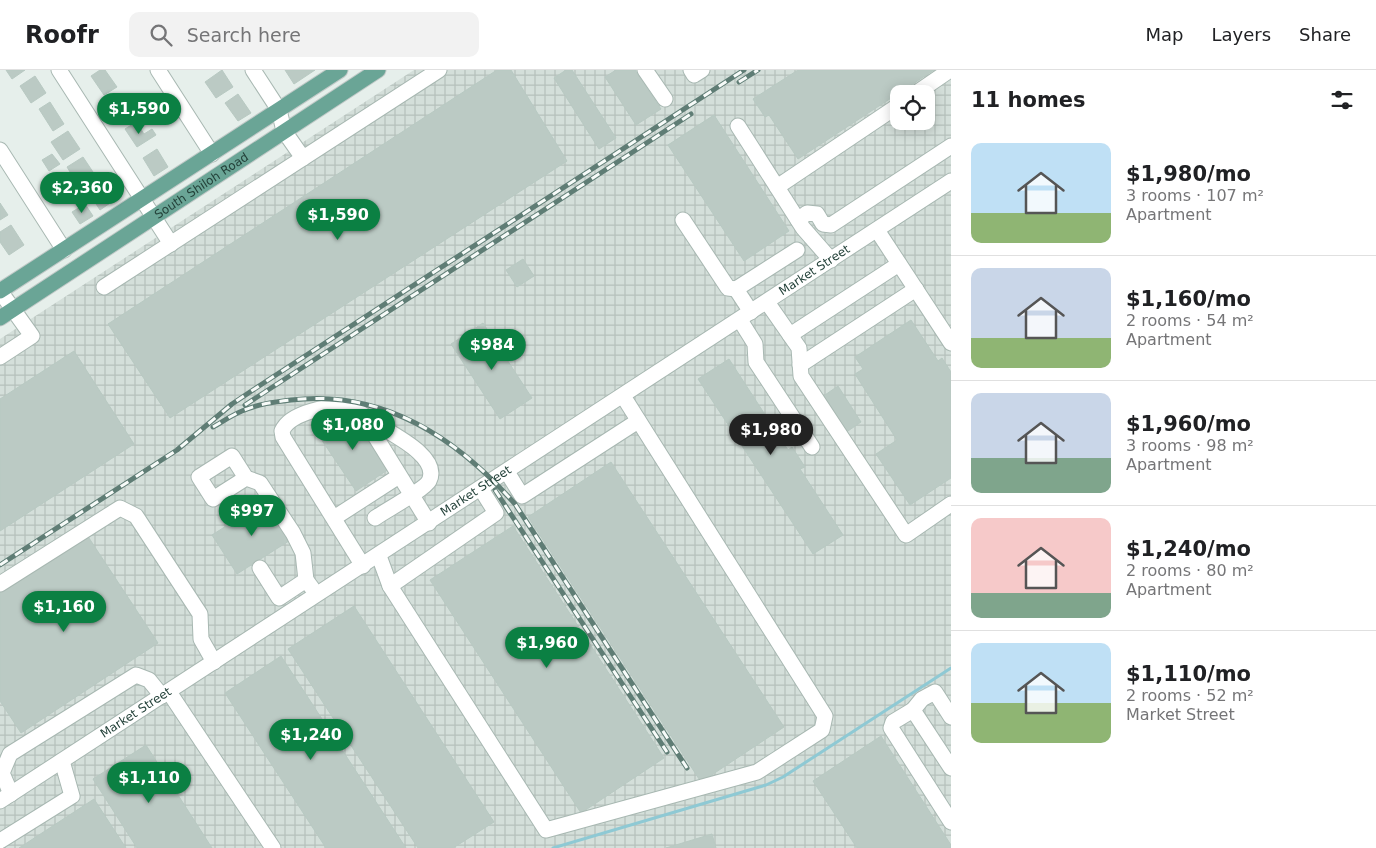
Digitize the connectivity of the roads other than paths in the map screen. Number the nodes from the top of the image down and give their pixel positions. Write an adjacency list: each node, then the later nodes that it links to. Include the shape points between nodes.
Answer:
1 (59, 70): 23 (street)
2 (158, 70): 19 (street)
3 (252, 70): 13 (street)
4 (340, 70): 13 (main road, South Shiloh Road)
5 (378, 70): 16 (main road, South Shiloh Road)
6 (438, 70): 20 (street)
7 (645, 70): 12 (street)
8 (691, 70): 9 (street, via 694,75)
9 (702, 70)
10 (950, 70): 11 (street)
11 (928, 85)
12 (665, 99)
13 (279, 110): 16 (street); 19 (main road, South Shiloh Road)
14 (890, 111): 22 (street)
15 (738, 126): 22 (street)
16 (284, 131): 20 (street); 24 (main road, South Shiloh Road)
17 (951, 146): 26 (street, via 831,225 823,224 817,214 807,213)
18 (0, 150): 29 (street)
19 (212, 154): 23 (main road, South Shiloh Road)
20 (303, 158): 28 (street)
21 (951, 181): 27 (street, Market Street)
22 (777, 187): 26 (street)
23 (142, 200): 24 (street); 29 (main road, South Shiloh Road)
24 (153, 217): 28 (street); 38 (main road, South Shiloh Road)
25 (683, 220): 34 (street, via 728,288)
26 (798, 220): 31 (street)
27 (877, 230): 31 (street, Market Street); 32 (street)
28 (171, 244): 33 (street)
29 (64, 250): 36 (main road, South Shiloh Road)
30 (797, 250): 34 (street)
31 (831, 260): 37 (street, Market Street)
32 (899, 264): 35 (street); 40 (street)
33 (104, 287)
34 (736, 289): 39 (street)
35 (916, 289): 41 (street); 43 (street)
36 (0, 291): 38 (street)
37 (767, 302): 39 (street, Market Street); 40 (street)
38 (6, 313): 42 (street, via 32,336)
39 (745, 316): 44 (street, Market Street); 47 (street, via 755,344 756,362)
40 (790, 335): 43 (street, via 799,348)
41 (951, 343)
42 (0, 357)
43 (800, 365): 53 (street, via 801,376 906,535)
44 (623, 396): 46 (street); 48 (street, Market Street)
45 (362, 414): 49 (street); 52 (street, via 412,446 427,460 431,472 428,482); 54 (street, via 351,408 310,410 289,420 282,430 283,437)
46 (638, 421): 48 (street, via 522,496); 62 (street, via 825,716 822,730 757,772 546,830)
47 (812, 447)
48 (507, 472): 51 (street, Market Street)
49 (399, 476): 52 (street); 54 (street)
50 (246, 478): 60 (street, via 260,483 293,533 303,553)
51 (481, 489): 56 (street, Market Street); 62 (street, via 496,513)
52 (411, 494): 55 (street); 56 (street)
53 (951, 504)
54 (334, 518): 58 (street)
55 (375, 518)
56 (429, 523): 57 (street, Market Street)
57 (379, 556): 58 (street, Market Street); 62 (street)
58 (363, 566): 63 (street, Market Street)
59 (260, 568): 60 (street, via 280,598)
60 (306, 580): 63 (street)
61 (0, 584): 64 (street, via 120,508 136,516 200,614 201,639)
62 (390, 586)
63 (316, 596): 64 (street, Market Street)
64 (214, 662): 65 (street, Market Street)
65 (166, 694): 68 (street, Market Street); 70 (street, via 149,680 136,675 10,754 2,772); 74 (street)
66 (913, 710): 67 (street, via 922,699 935,692); 69 (street); 71 (street, via 894,722 891,728)
67 (951, 717)
68 (62, 761): 70 (street, Market Street); 73 (street, via 72,796)
69 (951, 768)
70 (5, 797)
71 (947, 806): 72 (street)
72 (951, 822)
73 (0, 841)
74 (273, 848)

